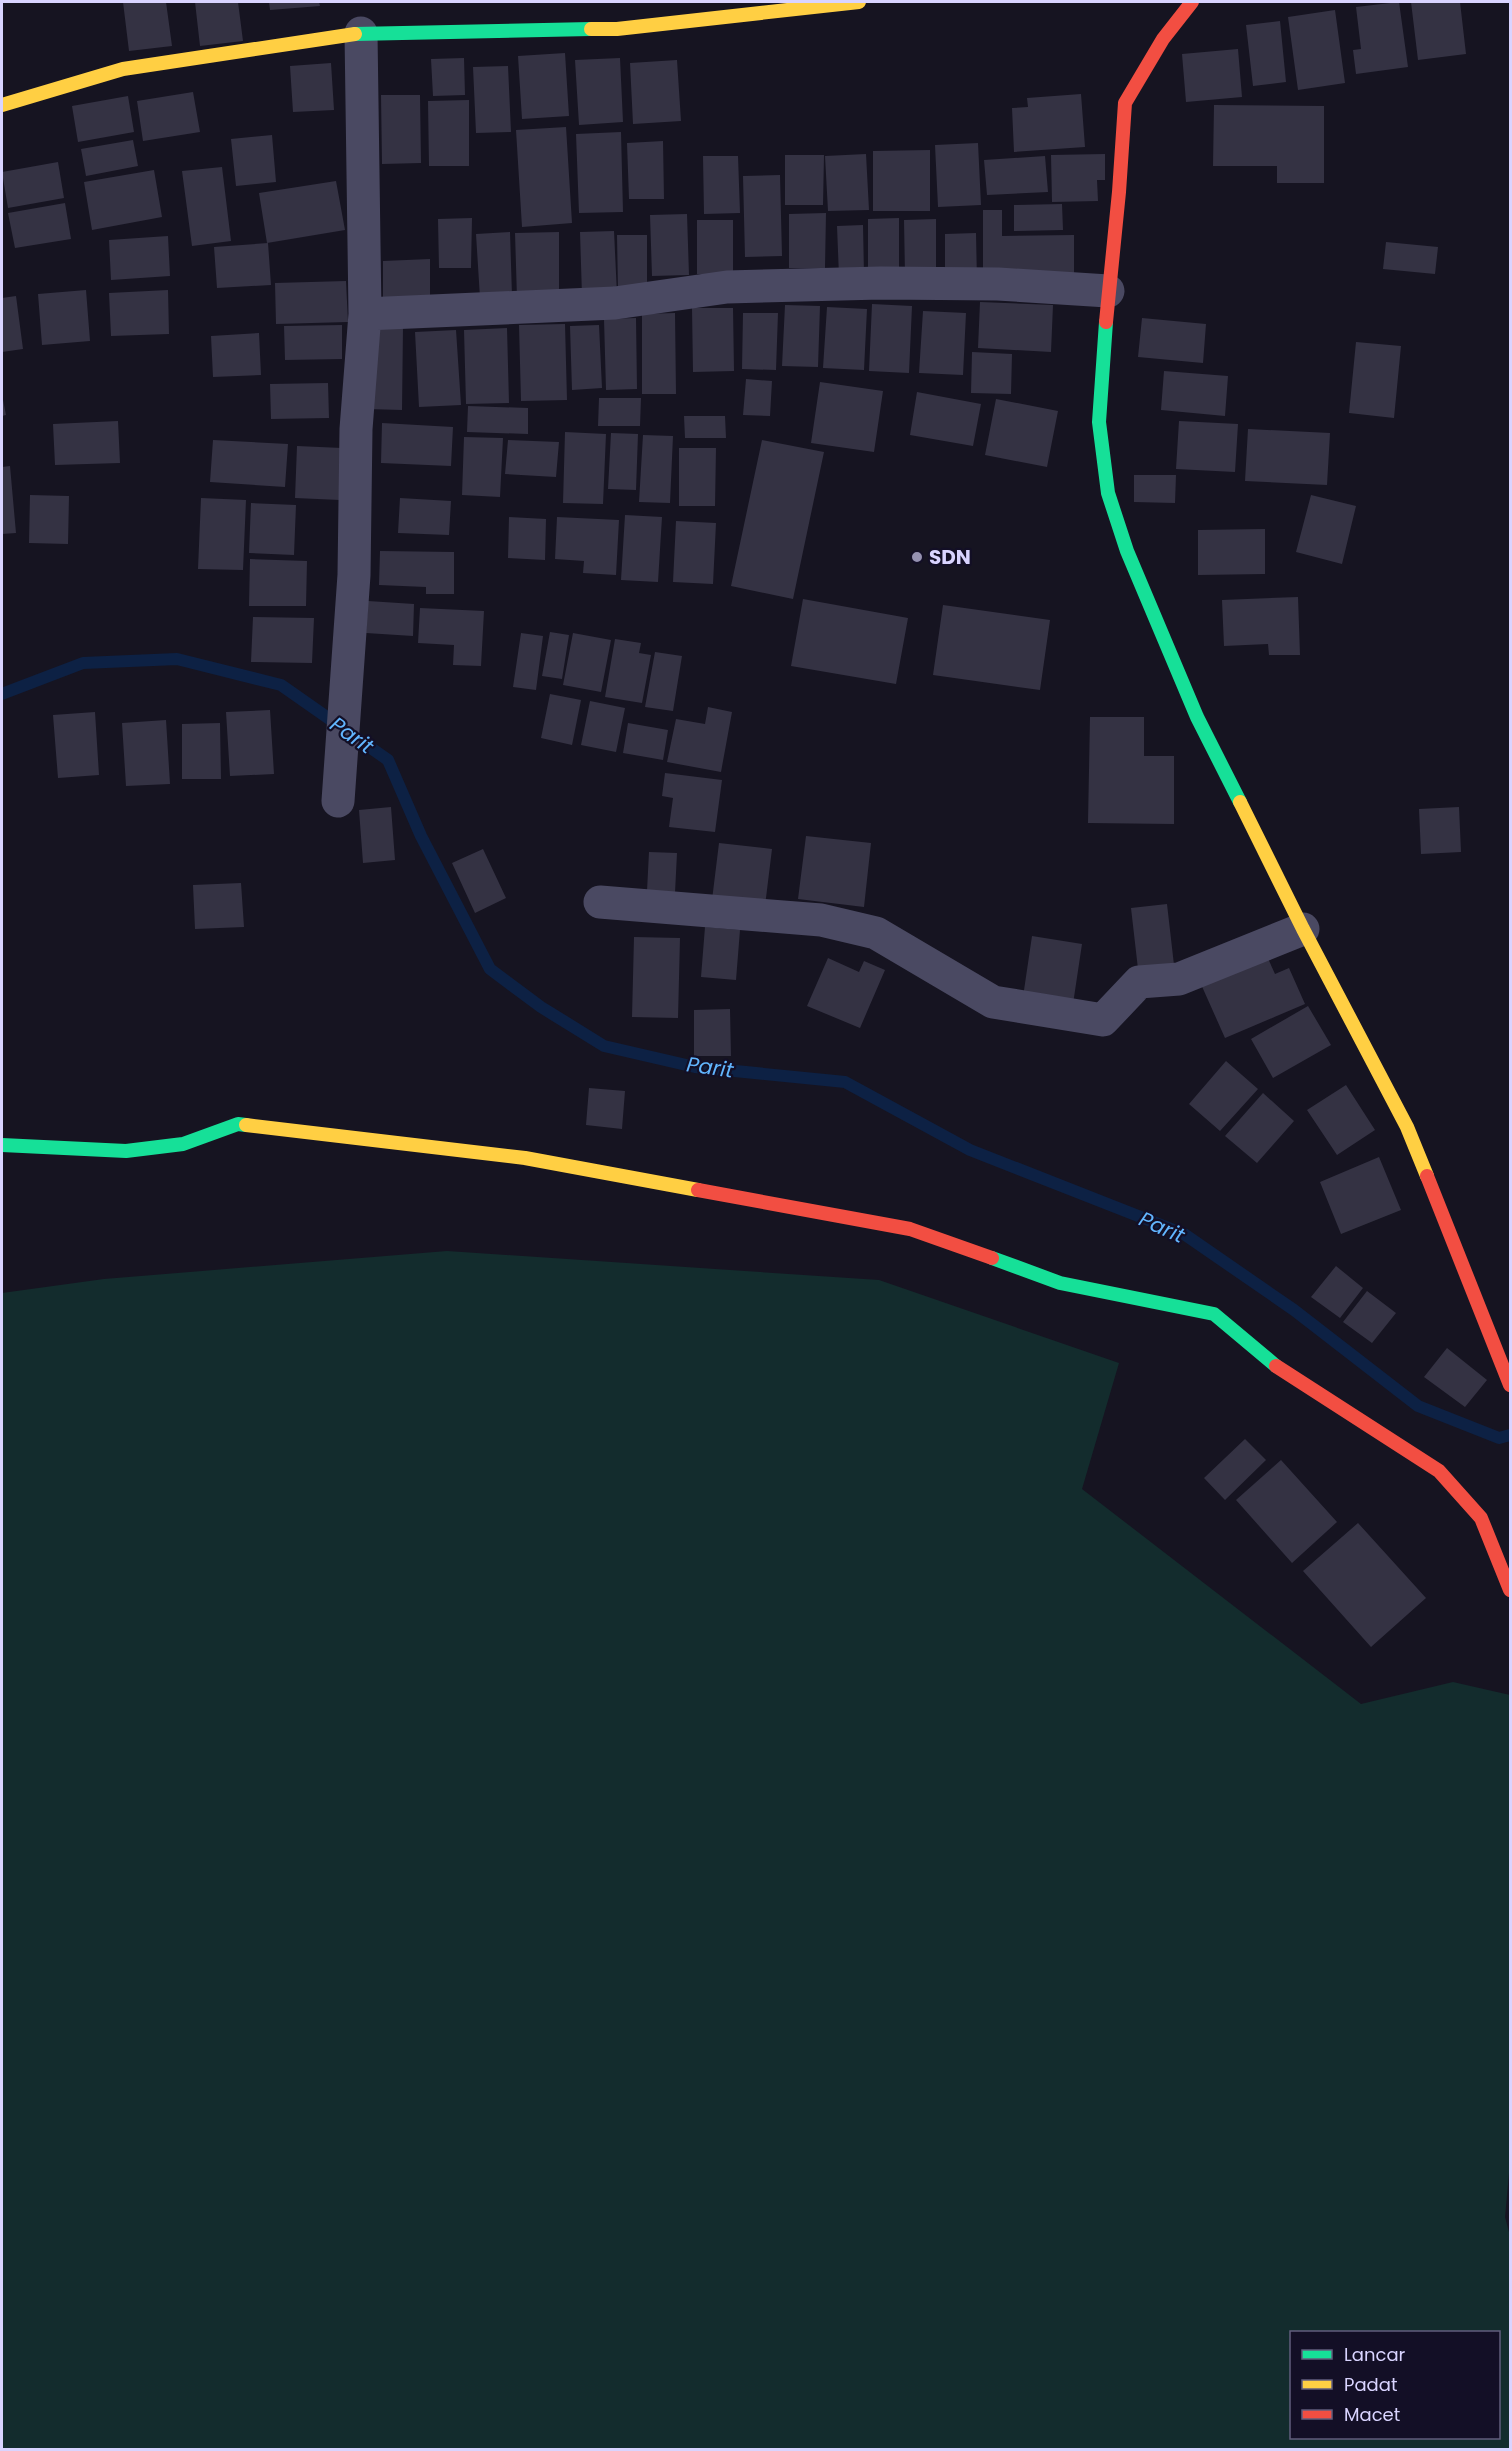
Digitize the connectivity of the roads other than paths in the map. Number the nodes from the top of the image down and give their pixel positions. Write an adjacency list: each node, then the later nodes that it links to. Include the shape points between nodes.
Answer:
1 (859, 2): 3 (street, via 617,28)
2 (1192, 2): 5 (street, via 1162,39 1125,103)
3 (361, 33): 4 (street, via 123,69); 6 (street)
4 (2, 105)
5 (1108, 291): 6 (street, via 998,284 727,287 615,303); 9 (street, via 1099,422 1108,493 1127,551 1197,717)
6 (365, 314): 7 (street, via 356,429 354,575)
7 (338, 801)
8 (600, 902): 9 (street, via 821,921 876,933 993,1002 1103,1020 1139,982 1179,980)
9 (1303, 929): 11 (street, via 1407,1127)
10 (2, 1145): 12 (street, via 126,1151 183,1144 238,1124 525,1158 910,1229 1060,1282 1214,1314 1286,1373 1439,1471 1481,1518)
11 (1510, 1385)
12 (1510, 1590)

